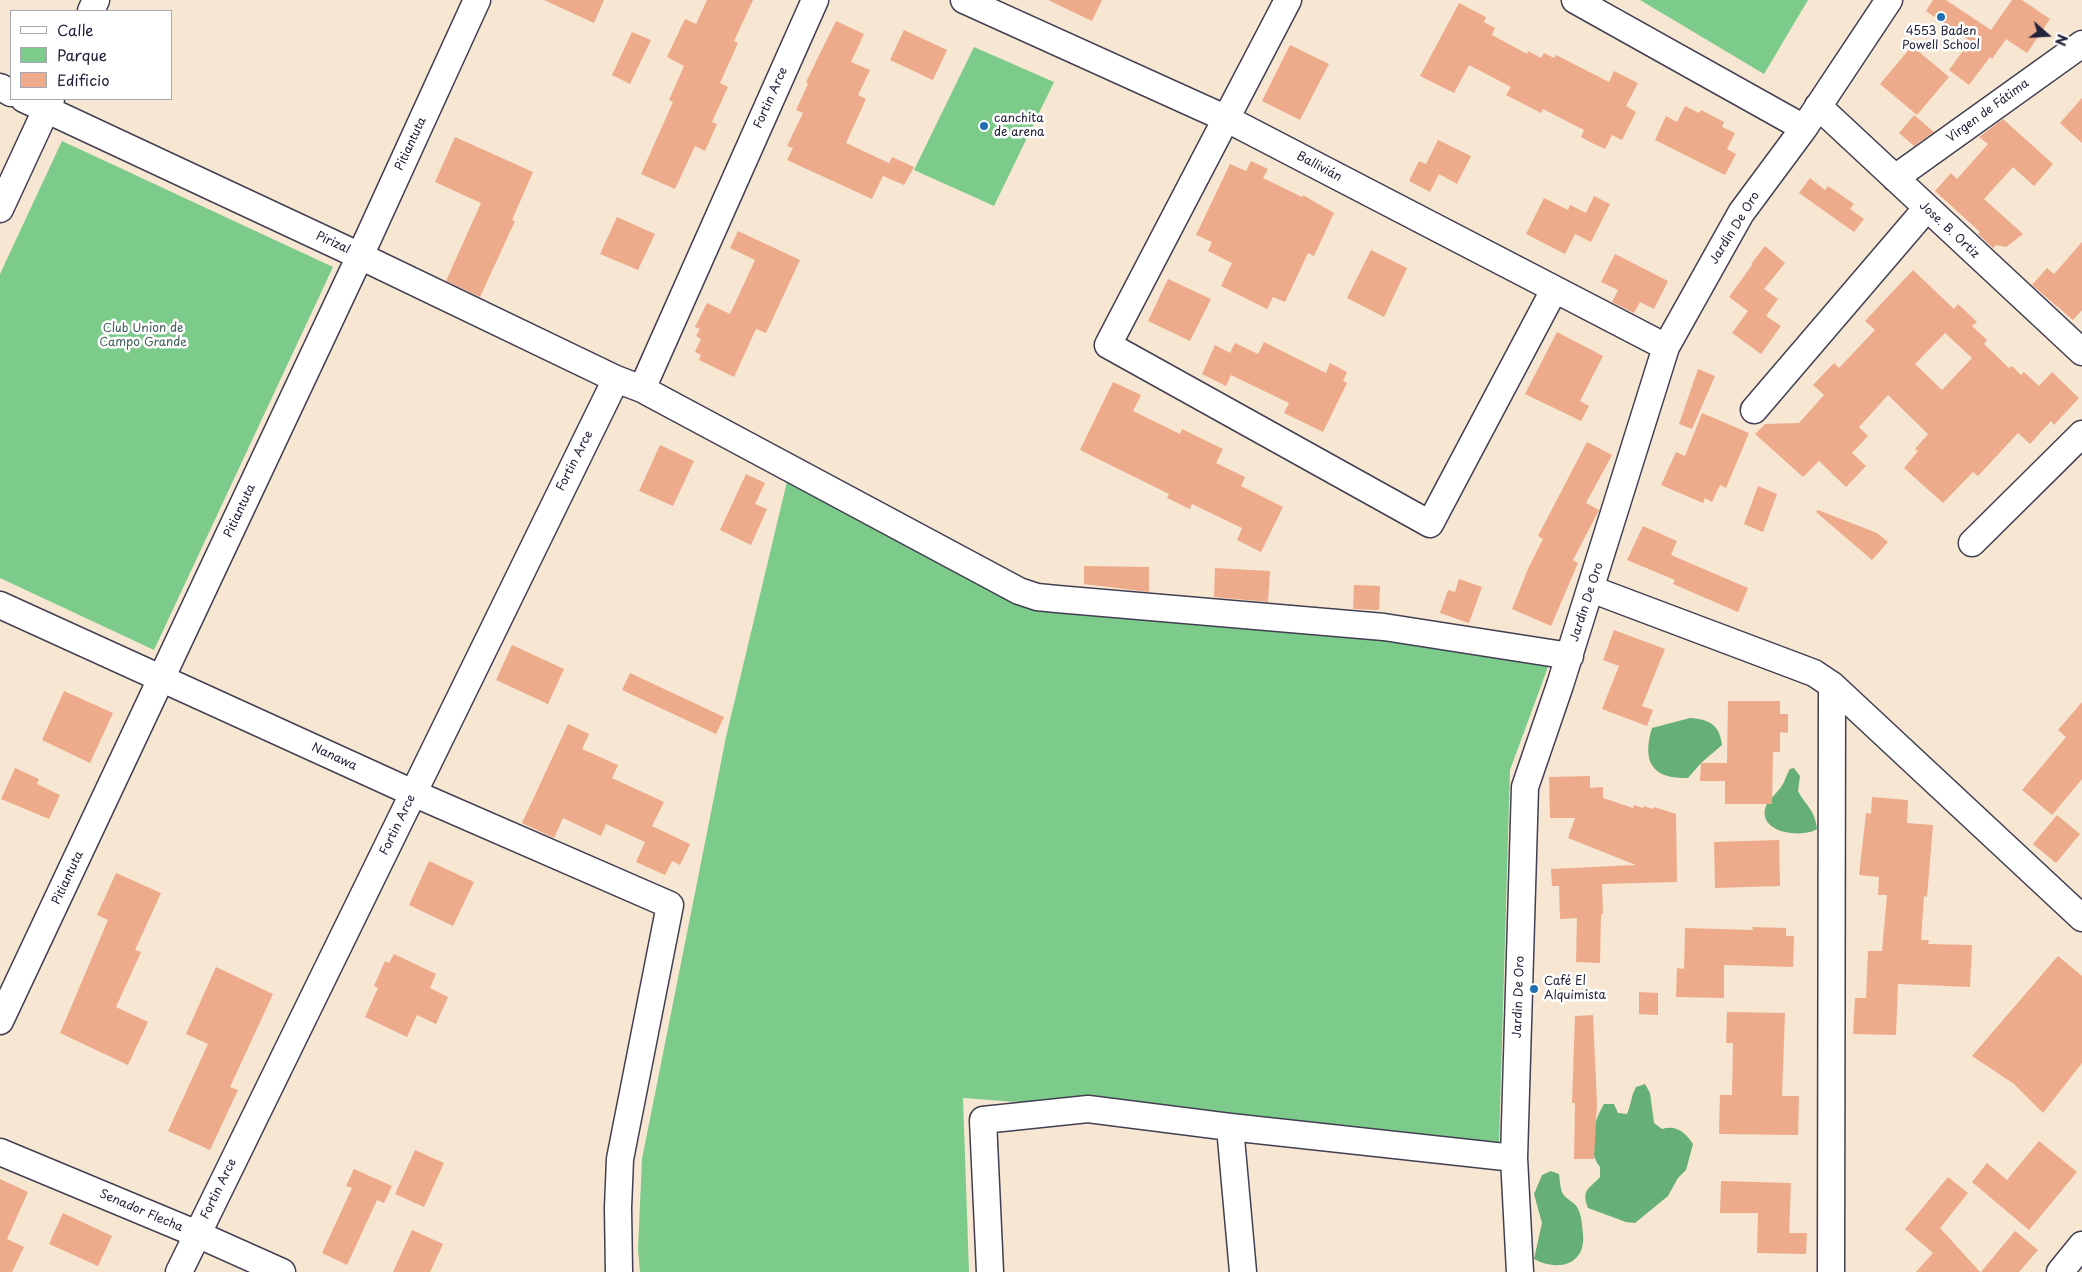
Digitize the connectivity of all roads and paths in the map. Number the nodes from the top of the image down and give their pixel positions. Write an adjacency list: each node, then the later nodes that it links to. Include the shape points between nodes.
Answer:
1 (477, 0): 16 (street, Pitiantuta)
2 (815, 0): 21 (street, Fortin Arce)
3 (964, 0): 11 (street, Ballivián)
4 (1288, 0): 11 (street)
5 (1575, 0): 7 (street)
6 (1889, 0): 10 (street, Jardin De Oro)
7 (1602, 6): 12 (street)
8 (2082, 44): 13 (street, Virgen de Fátima)
9 (40, 102): 14 (street); 16 (street, Pirizal)
10 (1818, 106): 12 (street, Jardin De Oro); 13 (street, Jose. B. Ortiz)
11 (1227, 118): 17 (street, Ballivián); 17 (street, via 1108,346 1430,524)
12 (1804, 128): 19 (street, Jardin De Oro, via 1741,212)
13 (1894, 178): 15 (street, Jose. B. Ortiz)
14 (0, 209)
15 (1926, 209): 18 (street, Jose. B. Ortiz); 22 (street)
16 (360, 256): 20 (street, Pirizal); 28 (street, Pitiantuta)
17 (1554, 290): 19 (street, Ballivián)
18 (2079, 343)
19 (1666, 348): 25 (street, Jardin De Oro)
20 (616, 379): 21 (street, Pirizal); 30 (street, Fortin Arce)
21 (642, 389): 27 (street, Pirizal, via 1012,588 1037,597 1384,627)
22 (1754, 410)
23 (2082, 434): 24 (street)
24 (1972, 543)
25 (1591, 589): 27 (street, Jardin De Oro); 29 (street, via 1814,673)
26 (0, 605): 28 (street, Nanawa)
27 (1570, 656): 35 (street, Jardin De Oro, via 1525,787)
28 (162, 679): 30 (street, Nanawa); 32 (street, Pitiantuta)
29 (1832, 685): 31 (street); 45 (street)
30 (413, 794): 36 (street, Fortin Arce); 41 (street, Nanawa, via 670,905 620,1159)
31 (2082, 918)
32 (0, 1021)
33 (1230, 1127): 35 (street); 42 (street, via 1088,1109 983,1120); 43 (street)
34 (0, 1152): 36 (street, Senador Flecha)
35 (1514, 1158): 44 (street, Jardin De Oro)
36 (197, 1234): 39 (street, Fortin Arce); 40 (street, Senador Flecha)
37 (2082, 1245): 38 (street)
38 (2065, 1270)
39 (179, 1272)
40 (282, 1272)
41 (619, 1272)
42 (990, 1272)
43 (1243, 1272)
44 (1520, 1272)
45 (1831, 1272)

